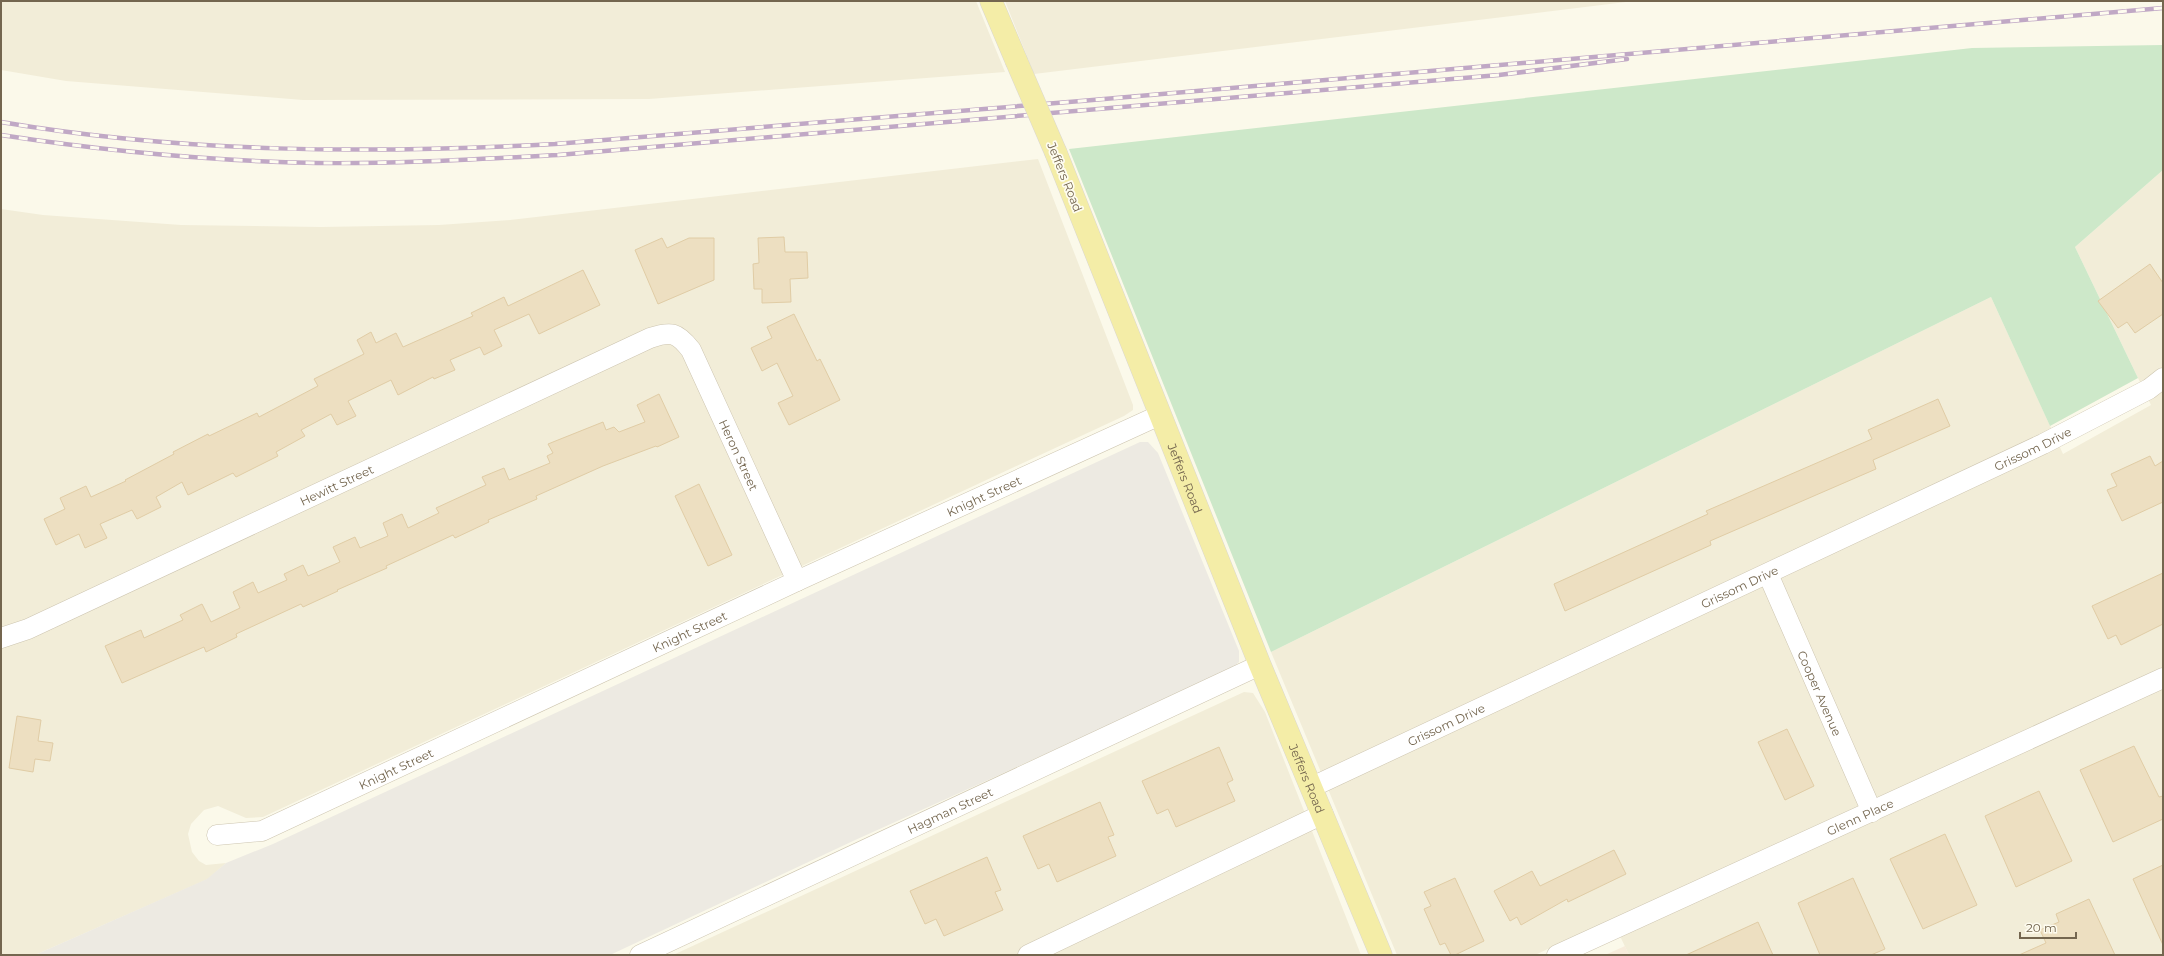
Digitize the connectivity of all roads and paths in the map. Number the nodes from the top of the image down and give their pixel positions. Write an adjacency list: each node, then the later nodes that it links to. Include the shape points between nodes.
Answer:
1 (991, 1): 4 (main road, Jeffers Road, bridge, via 1056,153)
2 (673, 333): 6 (street, Heron Street, via 684,340 691,350); 7 (street, Hewitt Street, via 650,338 28,629)
3 (2163, 378): 5 (street, Grissom Drive, via 2149,389 2043,444)
4 (1160, 415): 6 (street, Knight Street); 8 (main road, Jeffers Road)
5 (1768, 574): 10 (street, Grissom Drive); 11 (street, Cooper Avenue)
6 (797, 581): 13 (street, Knight Street, via 262,831)
7 (1, 638)
8 (1260, 665): 10 (main road, Jeffers Road); 14 (street, Hagman Street)
9 (2163, 678): 11 (street, Glenn Place)
10 (1312, 787): 12 (main road, Jeffers Road)
11 (1872, 812): 17 (street, Glenn Place)
12 (1323, 814): 15 (street); 16 (main road, Jeffers Road)
13 (217, 836)
14 (640, 955)
15 (1028, 955)
16 (1381, 955)
17 (1557, 955)

